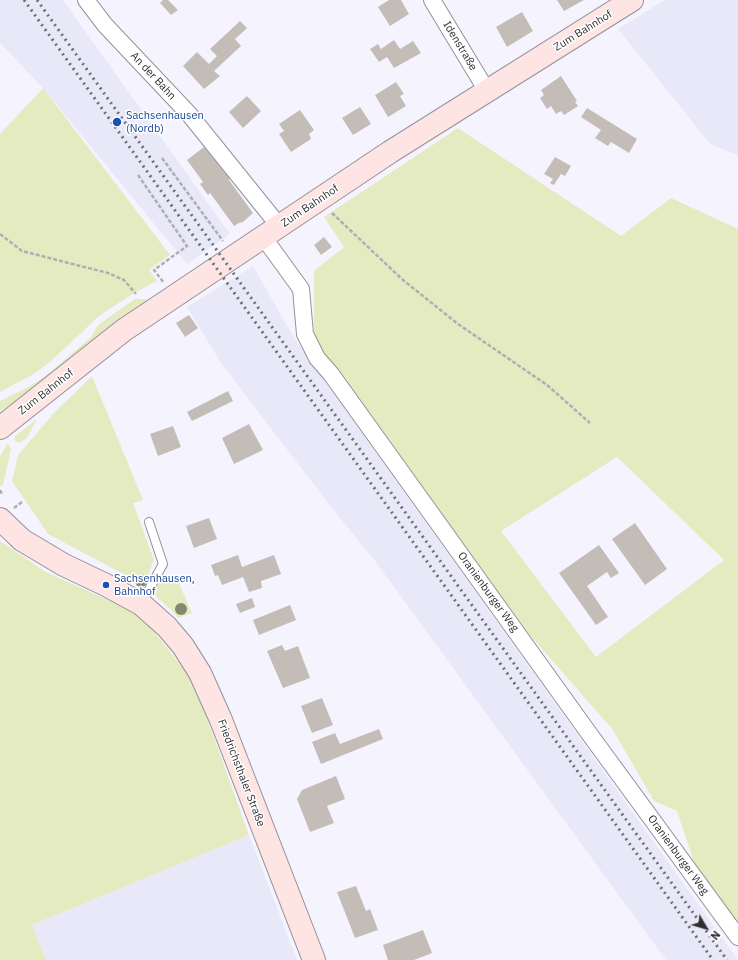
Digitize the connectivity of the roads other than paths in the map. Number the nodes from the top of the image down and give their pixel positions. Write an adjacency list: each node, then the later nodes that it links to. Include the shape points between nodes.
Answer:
1 (86, 0): 5 (street, An der Bahn, via 105,25 189,114)
2 (432, 0): 4 (street, Idenstraße)
3 (632, 0): 4 (street, Zum Bahnhof)
4 (487, 91): 5 (street, Zum Bahnhof, via 390,152)
5 (272, 232): 6 (street, Zum Bahnhof, via 124,330); 10 (street, Oranienburger Weg, via 301,289 305,334 318,358)
6 (0, 428)
7 (7, 514): 9 (street, Friedrichsthaler Straße, via 22,540 64,565)
8 (149, 522): 9 (lane, via 163,564)
9 (141, 604): 11 (street, Friedrichsthaler Straße, via 167,627 200,673 224,727)
10 (738, 937)
11 (314, 960)

